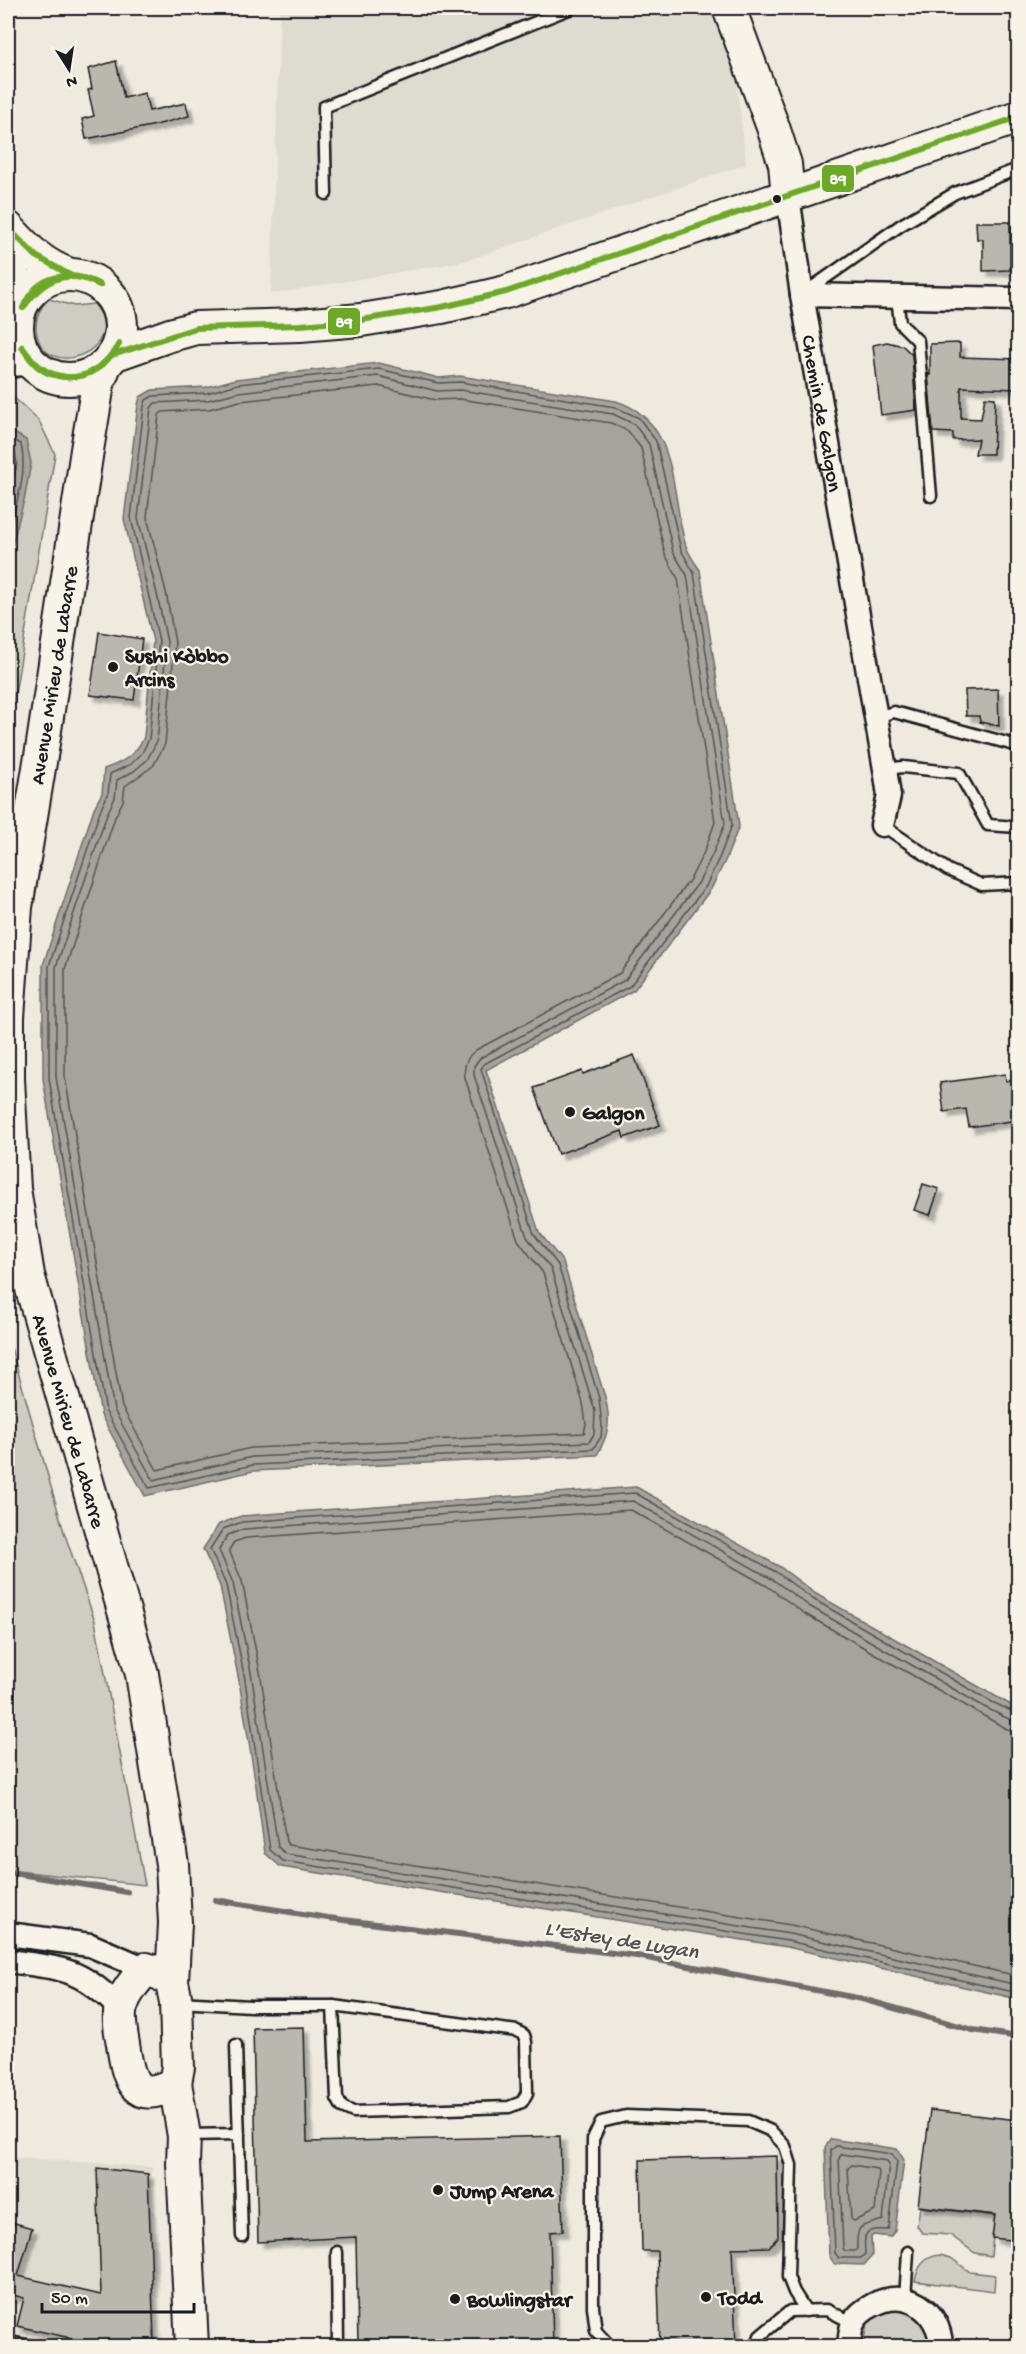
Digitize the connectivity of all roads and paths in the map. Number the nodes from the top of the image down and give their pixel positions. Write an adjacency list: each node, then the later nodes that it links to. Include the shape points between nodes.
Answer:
1 (571, 8): 5 (lane, via 324,107)
2 (729, 8): 6 (main road, Chemin de Galgon, via 785,165)
3 (1018, 117): 6 (main road)
4 (1018, 169): 10 (lane, via 956,193 901,225)
5 (326, 194)
6 (788, 196): 10 (street, Chemin de Galgon); 15 (main road, via 506,292 442,308 341,322)
7 (8, 228): 9 (main road, via 36,258)
8 (8, 259): 14 (main road, via 15,278)
9 (70, 275): 13 (main road, via 101,286); 14 (main road, via 38,285 30,293)
10 (802, 295): 11 (street); 21 (street, Chemin de Galgon)
11 (897, 297): 12 (street); 20 (lane, via 900,323 918,341)
12 (1018, 299)
13 (114, 302): 15 (main road, via 144,317); 16 (main road, via 121,323)
14 (15, 327): 17 (main road, via 26,357)
15 (196, 328): 16 (main road)
16 (109, 360): 17 (main road, via 94,372 76,378); 19 (main road, Avenue Mirieu de Labarre, via 98,384)
17 (44, 372): 18 (lane); 19 (main road, Avenue Mirieu de Labarre, via 73,408)
18 (8, 373)
19 (87, 450): 29 (main road, Avenue Mirieu de Labarre, via 16,907 8,1079 14,1189 28,1275 142,1674 172,1864 175,1918)
20 (931, 496)
21 (876, 717): 22 (lane, via 894,712); 23 (street, Chemin de Galgon)
22 (1018, 746)
23 (885, 770): 24 (street, Chemin de Galgon, via 889,796); 25 (lane, via 903,767 959,773 988,825)
24 (882, 825): 26 (lane, via 956,874 982,885)
25 (1018, 827)
26 (1018, 883)
27 (8, 1934): 29 (street, via 90,1945)
28 (8, 1961): 31 (street, via 61,1968 95,1984)
29 (165, 1984): 30 (lane, via 204,2002); 31 (main road, Avenue Mirieu de Labarre, via 132,1984); 33 (main road, Avenue Mirieu de Labarre, via 178,2067)
30 (333, 2006): 30 (lane, via 336,2098 342,2107 353,2112 509,2107 522,2102 527,2093 526,2042 517,2031)
31 (121, 2010): 34 (main road, Avenue Mirieu de Labarre, via 126,2066 131,2082)
32 (236, 2045): 35 (lane)
33 (175, 2083): 34 (main road, via 154,2092); 36 (main road, Avenue Mirieu de Labarre)
34 (142, 2091): 36 (main road, Avenue Mirieu de Labarre)
35 (238, 2134): 36 (lane); 37 (lane)
36 (184, 2149): 45 (main road, Avenue Mirieu de Labarre)
37 (242, 2236)
38 (337, 2252): 46 (lane)
39 (908, 2252): 40 (lane)
40 (905, 2299): 42 (street, via 879,2302 863,2310); 50 (street, via 927,2310 936,2323)
41 (806, 2311): 42 (lane, via 827,2310); 47 (lane, via 788,2277 791,2164 785,2146 771,2131 748,2121 626,2116 601,2122 593,2139 592,2307 596,2331); 48 (lane, via 790,2311 760,2336)
42 (853, 2323): 49 (street)
43 (8, 2342): 44 (lane)
44 (31, 2346)
45 (192, 2346)
46 (338, 2346)
47 (610, 2346)
48 (757, 2346)
49 (849, 2346)
50 (941, 2346)

